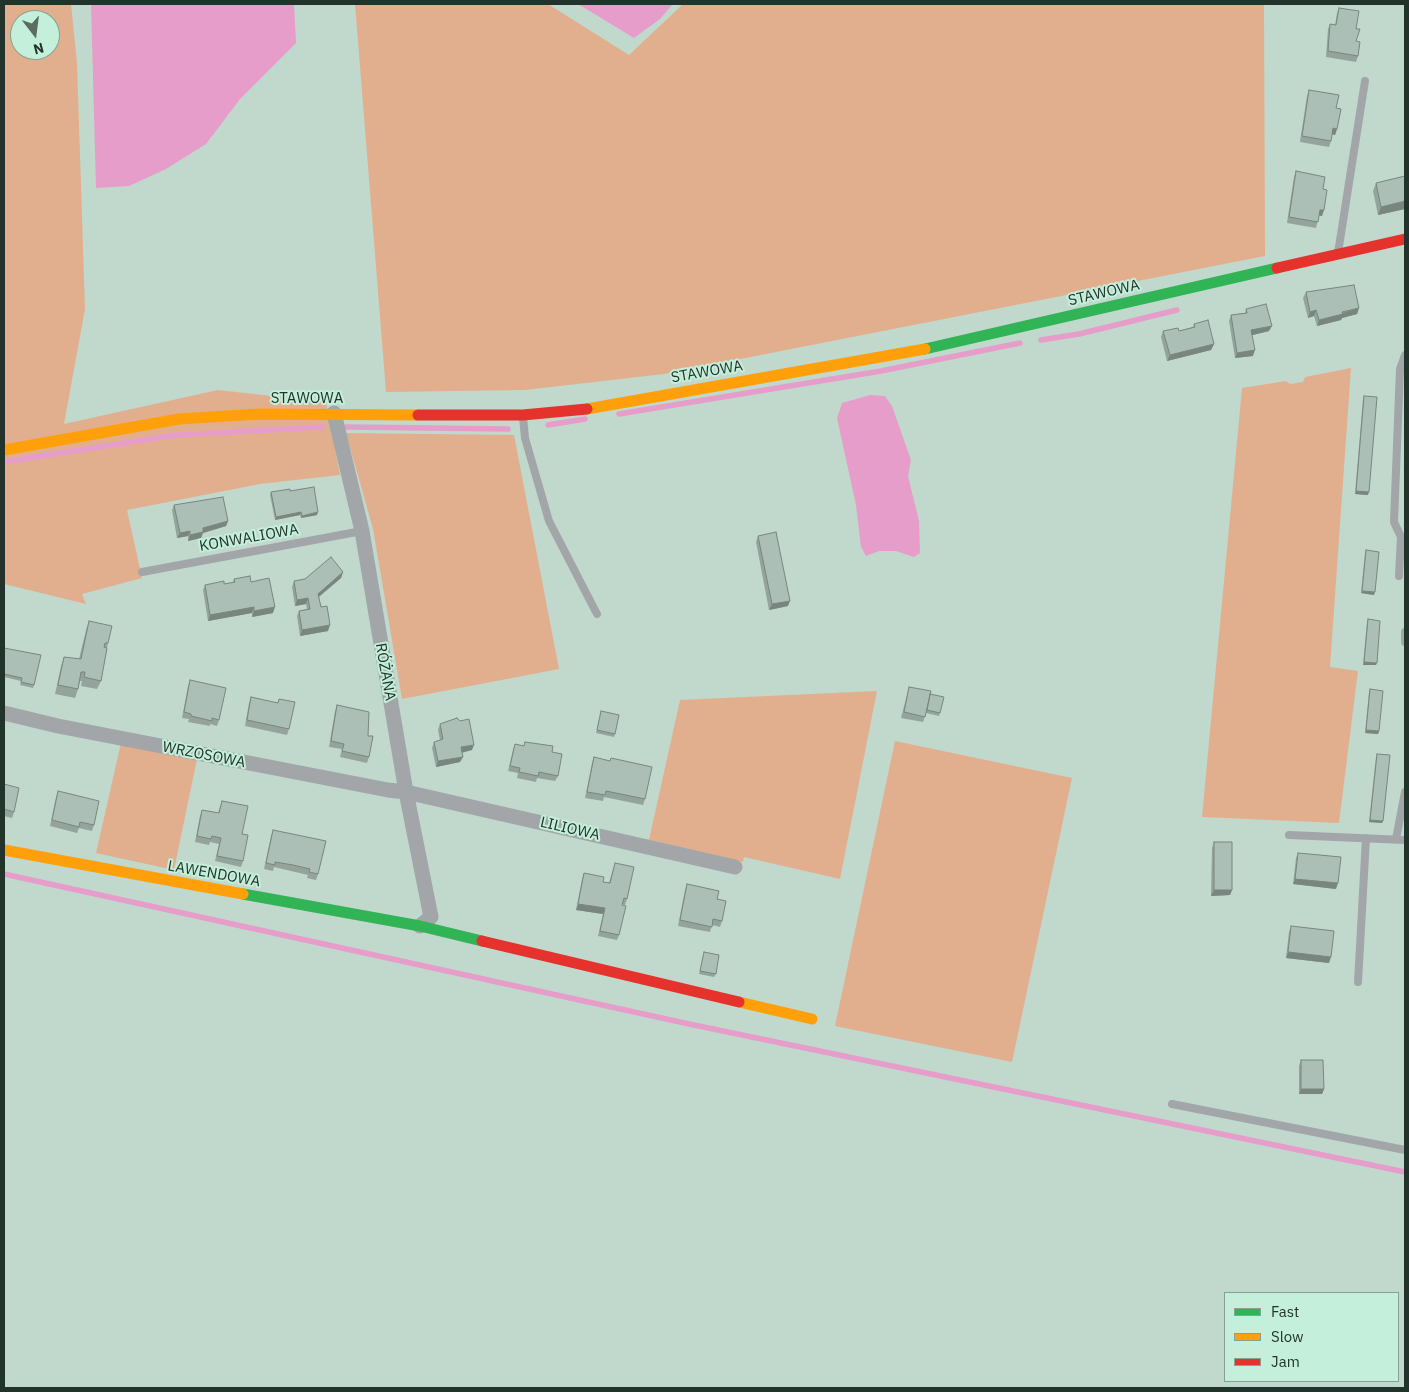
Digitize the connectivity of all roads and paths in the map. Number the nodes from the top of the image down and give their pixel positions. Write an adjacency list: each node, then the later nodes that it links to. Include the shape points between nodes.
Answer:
1 (1365, 81): 3 (lane)
2 (1405, 239): 3 (street, STAWOWA)
3 (1338, 255): 6 (street, STAWOWA, via 934,347 585,408)
4 (1405, 355): 9 (lane, via 1400,369 1394,522)
5 (334, 413): 6 (street, STAWOWA); 7 (street, STAWOWA, via 179,419); 8 (street, RÓŻANA)
6 (523, 415): 12 (lane, via 525,438 549,521)
7 (4, 450)
8 (362, 531): 10 (lane, KONWALIOWA); 16 (street, RÓŻANA)
9 (1403, 537): 11 (lane)
10 (142, 572)
11 (1399, 576)
12 (598, 614)
13 (1405, 632): 14 (lane)
14 (1405, 642)
15 (4, 713): 16 (street, WRZOSOWA)
16 (406, 792): 23 (street, LILIOWA); 24 (street, RÓŻANA, via 431,917)
17 (1405, 792): 20 (lane)
18 (1289, 835): 19 (lane)
19 (1366, 838): 20 (lane); 25 (lane)
20 (1396, 839): 21 (lane)
21 (1405, 840)
22 (4, 850): 24 (street, LAWENDOWA)
23 (735, 867)
24 (420, 926): 26 (street, LAWENDOWA)
25 (1358, 982)
26 (812, 1019)
27 (1172, 1104): 28 (lane)
28 (1405, 1150)

